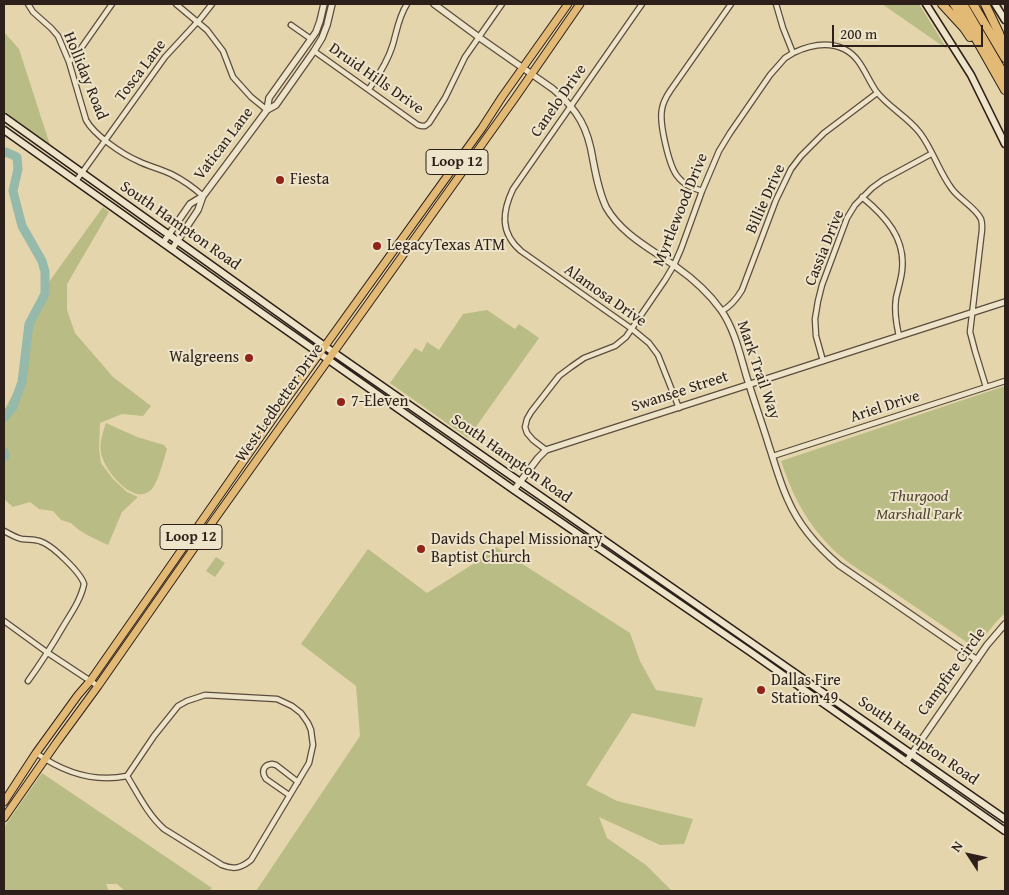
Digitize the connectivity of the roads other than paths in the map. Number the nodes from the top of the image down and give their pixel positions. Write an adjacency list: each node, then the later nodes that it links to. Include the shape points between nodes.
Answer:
1 (28, 4): 31 (street, Holliday Road, via 58,36)
2 (112, 4): 31 (street)
3 (176, 4): 23 (street)
4 (212, 4): 23 (street, Tosca Lane)
5 (324, 4): 26 (street, Vatican Lane)
6 (332, 4): 28 (street, Vatican Lane, via 327,25)
7 (407, 4): 35 (street, via 401,12 388,59)
8 (434, 4): 25 (street, Mark Trail Way)
9 (502, 4): 25 (street)
10 (568, 4): 32 (main road, West Ledbetter Drive / Loop 12)
11 (580, 4): 33 (main road, West Ledbetter Drive / Loop 12)
12 (642, 4): 38 (street, Canelo Drive)
13 (731, 4): 47 (street, via 670,91 661,112 672,169 682,182)
14 (776, 4): 29 (street)
15 (926, 4): 43 (main road, via 971,75)
16 (942, 4): 34 (highway)
17 (954, 4): 34 (highway)
18 (963, 4): 34 (highway)
19 (973, 4): 30 (highway)
20 (985, 4): 27 (highway)
21 (995, 4): 22 (main road)
22 (1005, 20)
23 (197, 22): 39 (street, via 218,43 233,77); 42 (street, Tosca Lane, via 168,53)
24 (291, 25): 26 (street)
25 (480, 38): 32 (street, Mark Trail Way); 35 (street, Druid Hills Drive, via 465,57 440,108 425,126 418,125)
26 (311, 39): 28 (street); 39 (street, Vatican Lane, via 269,98)
27 (1005, 50)
28 (314, 51): 35 (street, Druid Hills Drive); 39 (street, Vatican Lane, via 276,105)
29 (793, 53): 37 (street, via 818,45 845,50 857,59); 47 (street, Myrtlewood Drive, via 770,75 730,133)
30 (1005, 58)
31 (69, 62): 42 (street, Holliday Road, via 86,120)
32 (523, 68): 33 (street, Mark Trail Way); 58 (main road, West Ledbetter Drive / Loop 12)
33 (532, 74): 38 (street, Mark Trail Way); 59 (main road, West Ledbetter Drive / Loop 12)
34 (1003, 78): 36 (highway)
35 (369, 89)
36 (1005, 90)
37 (877, 93): 44 (street, via 914,126); 61 (street, Billie Drive, via 824,133 791,170 776,200 742,290 736,300)
38 (571, 106): 50 (street, Canelo Drive, via 513,189); 56 (street, Mark Trail Way, via 587,135 607,208 627,232)
39 (267, 110): 48 (street, Vatican Lane)
40 (4, 117): 45 (main road, South Hampton Road)
41 (4, 130): 46 (main road, South Hampton Road)
42 (105, 140): 45 (street, Tosca Lane); 48 (street, Holliday Road, via 137,161 181,179)
43 (1005, 144)
44 (932, 154): 49 (street, Cassia Drive, via 883,180); 62 (street, via 951,189 981,219)
45 (82, 173): 46 (street, Tosca Lane); 51 (main road, South Hampton Road)
46 (76, 181): 53 (main road, South Hampton Road)
47 (702, 191): 56 (street, Myrtlewood Drive)
48 (203, 196): 51 (street, Vatican Lane, via 190,204); 52 (street, Vatican Lane, via 198,210)
49 (862, 197): 64 (street, via 891,226 901,250 902,272 895,308); 69 (street, Cassia Drive, via 848,218 822,284 815,319)
50 (504, 217): 63 (street, Alamosa Drive, via 510,238 521,251)
51 (169, 234): 52 (main road, South Hampton Road); 53 (street, Vatican Lane)
52 (177, 241): 54 (street, Vatican Lane); 55 (main road, South Hampton Road)
53 (163, 243): 54 (main road, South Hampton Road)
54 (172, 249): 57 (main road, South Hampton Road)
55 (210, 264): 57 (main road); 65 (main road, South Hampton Road)
56 (674, 265): 61 (street, Mark Trail Way, via 708,294); 63 (street, Myrtlewood Drive)
57 (204, 272): 67 (main road, South Hampton Road)
58 (374, 277): 59 (main road); 65 (main road, West Ledbetter Drive / Loop 12)
59 (382, 285): 66 (main road, West Ledbetter Drive / Loop 12)
60 (1005, 302): 62 (street, Swansee Street)
61 (722, 311): 71 (street, Mark Trail Way)
62 (972, 313): 64 (street, Swansee Street); 72 (street, via 970,332)
63 (632, 329): 73 (street, Alamosa Drive, via 658,355); 78 (street, Myrtlewood Drive, via 621,342 584,358 560,376 531,412 525,426 527,433)
64 (899, 336): 69 (street, Swansee Street)
65 (325, 346): 66 (main road, South Hampton Road); 67 (main road, West Ledbetter Drive / Loop 12)
66 (333, 352): 68 (main road, West Ledbetter Drive / Loop 12); 74 (main road, South Hampton Road)
67 (319, 354): 68 (main road, South Hampton Road); 75 (main road, West Ledbetter Drive / Loop 12)
68 (327, 360): 76 (main road, South Hampton Road); 77 (main road, West Ledbetter Drive / Loop 12)
69 (823, 361): 71 (street, Swansee Street)
70 (1005, 381): 72 (street, Ariel Drive)
71 (749, 385): 73 (street, Swansee Street); 79 (street, Mark Trail Way)
72 (986, 387): 79 (street, Ariel Drive)
73 (678, 408): 78 (street, Swansee Street)
74 (458, 438): 76 (main road); 80 (main road, South Hampton Road)
75 (258, 439): 77 (main road); 82 (main road, West Ledbetter Drive / Loop 12)
76 (451, 445): 81 (main road, South Hampton Road)
77 (268, 446): 86 (main road, West Ledbetter Drive / Loop 12)
78 (546, 450): 80 (street)
79 (773, 456): 94 (street, Mark Trail Way, via 794,512 830,557)
80 (520, 482): 81 (street); 83 (main road, South Hampton Road)
81 (514, 490): 85 (main road, South Hampton Road)
82 (217, 500): 86 (main road, via 206,520); 87 (main road, West Ledbetter Drive / Loop 12)
83 (580, 524): 85 (main road); 91 (main road, South Hampton Road)
84 (4, 531): 93 (street, via 20,539 48,545 83,579 83,592)
85 (574, 532): 92 (main road, South Hampton Road)
86 (204, 533): 88 (main road, West Ledbetter Drive / Loop 12)
87 (184, 547): 88 (main road, via 187,551); 96 (main road, West Ledbetter Drive / Loop 12)
88 (176, 574): 97 (main road, West Ledbetter Drive / Loop 12)
89 (4, 621): 93 (street)
90 (1005, 624): 94 (street, Campfire Circle)
91 (753, 644): 92 (main road); 99 (main road, South Hampton Road)
92 (749, 650): 101 (main road, South Hampton Road)
93 (48, 653): 95 (street); 96 (street)
94 (977, 660): 99 (street, Campfire Circle)
95 (28, 680)
96 (90, 680): 97 (street); 98 (main road, West Ledbetter Drive / Loop 12)
97 (98, 686): 100 (main road, West Ledbetter Drive / Loop 12)
98 (36, 753): 100 (street); 105 (main road, West Ledbetter Drive / Loop 12)
99 (912, 753): 101 (street, Campfire Circle); 107 (main road, South Hampton Road)
100 (45, 759): 102 (street, via 90,777); 106 (main road, West Ledbetter Drive / Loop 12)
101 (906, 762): 108 (main road, South Hampton Road)
102 (127, 776): 103 (street, via 178,706 205,695 277,699 301,713 311,730 313,745 309,763); 104 (street, via 156,822 228,868 236,868 251,860)
103 (298, 782): 104 (street); 104 (street, via 276,765 265,766 266,779)
104 (289, 795)
105 (4, 802)
106 (4, 818)
107 (1005, 819)
108 (1005, 830)

